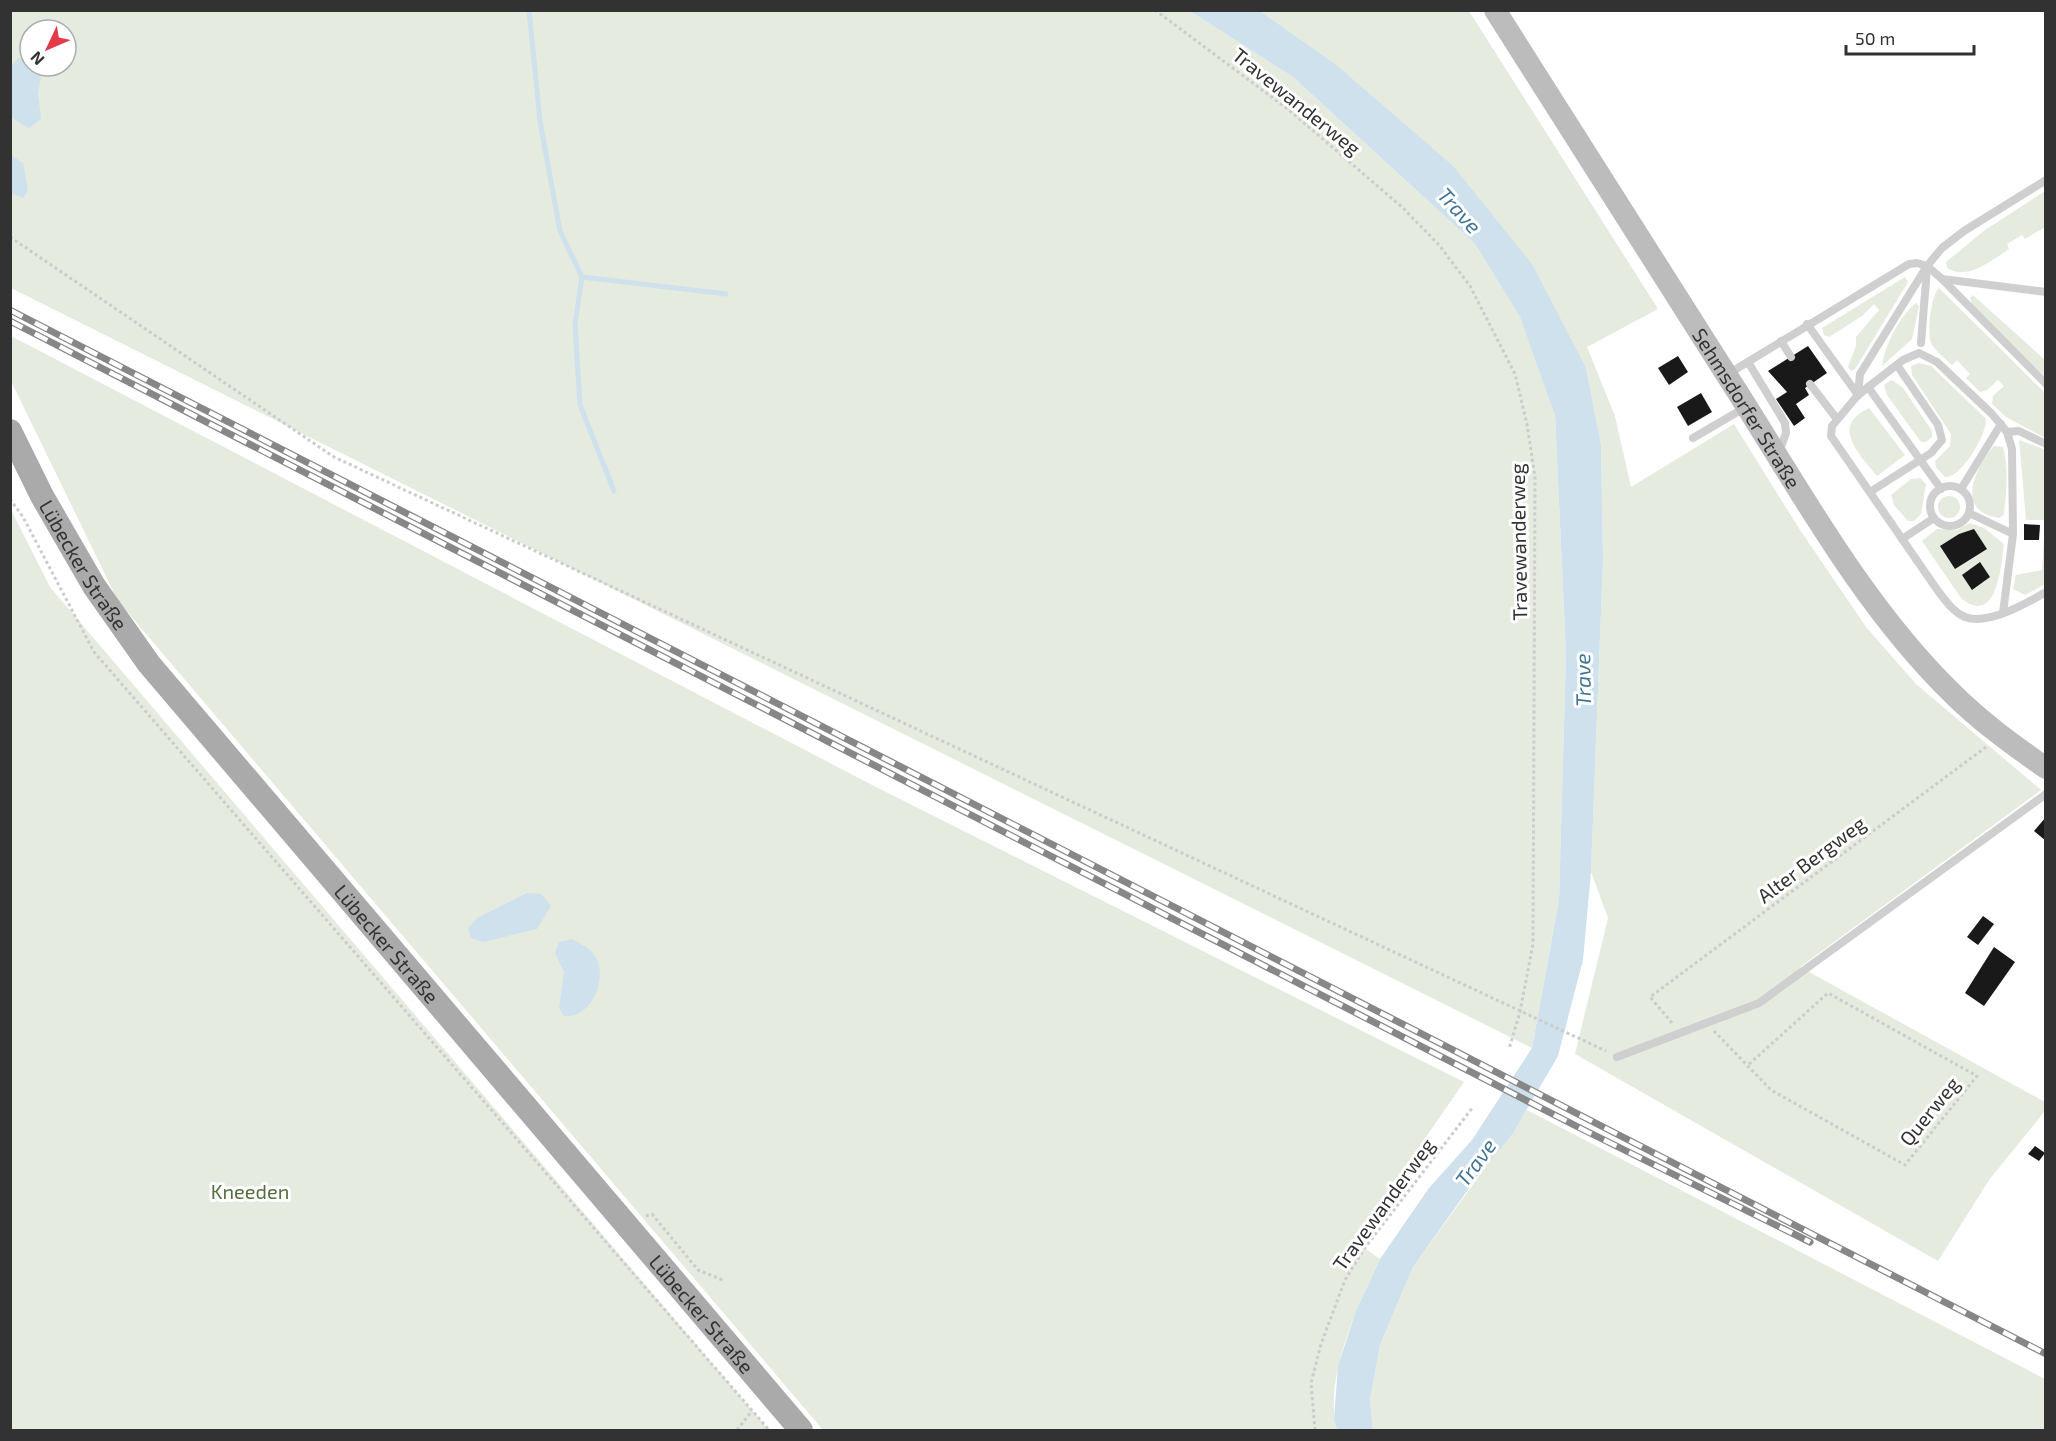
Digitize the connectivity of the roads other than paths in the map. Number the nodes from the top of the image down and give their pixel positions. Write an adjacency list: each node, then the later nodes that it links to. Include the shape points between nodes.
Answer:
1 (1495, 10): 12 (main road, Sehmsdorfer Straße)
2 (2046, 180): 3 (lane, via 1950,240)
3 (1927, 266): 4 (lane); 6 (lane, via 1917,263 1901,268); 8 (lane); 16 (lane, via 1860,374)
4 (1942, 279): 5 (lane); 14 (lane)
5 (2046, 292)
6 (1807, 324): 7 (lane); 16 (lane)
7 (1781, 341): 9 (lane); 10 (lane)
8 (1921, 343)
9 (1791, 357)
10 (1748, 362): 12 (lane); 24 (lane, via 1785,423 1786,433)
11 (1896, 365): 15 (lane); 19 (lane, via 1914,354 1930,356); 25 (lane, via 1942,435 1940,443)
12 (1726, 375): 17 (main road, Sehmsdorfer Straße)
13 (1810, 384): 18 (lane)
14 (2046, 384)
15 (1868, 387): 16 (lane); 25 (lane)
16 (1858, 395): 18 (lane)
17 (1747, 407): 22 (lane); 24 (main road, Sehmsdorfer Straße)
18 (1837, 419): 28 (lane, via 1831,436)
19 (2001, 424): 21 (lane); 27 (lane)
20 (10, 431): 38 (main road, Lübecker Straße, via 94,586 149,664)
21 (2007, 432): 23 (lane, via 2019,431); 31 (lane, via 2012,449)
22 (1693, 438)
23 (2046, 444)
24 (1778, 456): 35 (main road, Sehmsdorfer Straße, via 1862,583 1931,671 1976,716)
25 (1921, 459): 26 (lane); 28 (lane)
26 (1941, 489): 27 (lane); 30 (lane, via 1930,504)
27 (1960, 489): 29 (lane, via 1968,498)
28 (1870, 492): 32 (lane)
29 (1969, 513): 30 (lane, via 1955,526 1943,525); 31 (lane)
30 (1934, 518): 32 (lane)
31 (2013, 534): 34 (lane)
32 (1902, 540): 34 (lane, via 1958,613 1977,620)
33 (2046, 592): 34 (lane)
34 (2003, 613)
35 (2046, 768)
36 (2046, 794): 37 (lane, via 1759,1003)
37 (1617, 1057)
38 (801, 1431)

